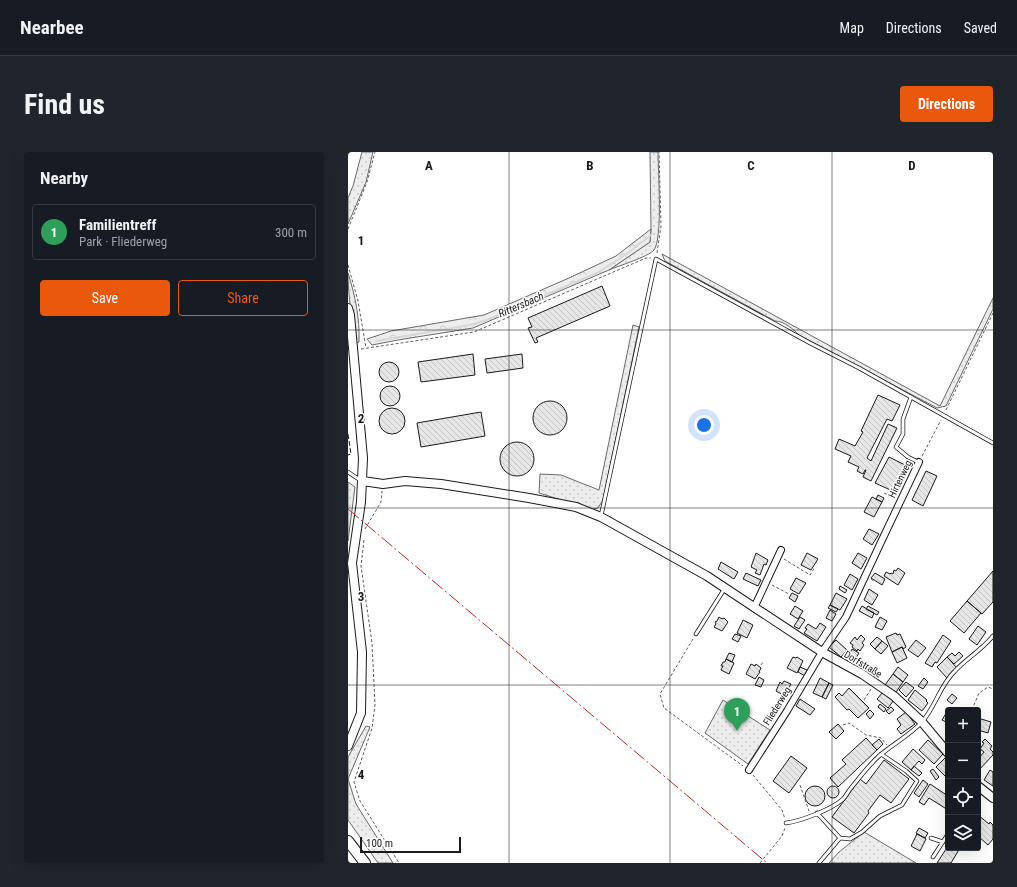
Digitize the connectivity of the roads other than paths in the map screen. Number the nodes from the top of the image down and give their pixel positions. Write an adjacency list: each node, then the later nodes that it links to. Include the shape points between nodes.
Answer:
1 (348, 308): 6 (street)
2 (911, 397): 3 (lane); 4 (lane, via 903,419 903,434 896,447); 7 (lane, via 656,259)
3 (993, 443)
4 (919, 462): 13 (street, Hirtenweg, via 846,617)
5 (348, 472): 6 (lane)
6 (363, 481): 7 (street, Dorfstraße, via 383,484 405,481 440,484 576,507); 15 (street, via 352,563 362,652 362,713)
7 (601, 518): 9 (street, Dorfstraße)
8 (780, 553): 10 (street)
9 (725, 588): 10 (street, Dorfstraße); 11 (lane)
10 (754, 608): 13 (street, Dorfstraße)
11 (696, 634)
12 (993, 636): 14 (lane, via 986,646 954,672)
13 (822, 652): 14 (street, Dorfstraße, via 894,696); 18 (street, Fliederweg)
14 (922, 722): 16 (street, Dorfstraße); 17 (lane)
15 (348, 746)
16 (945, 749)
17 (881, 754): 21 (lane, via 843,800); 23 (lane, via 917,781 902,805 880,816 850,839)
18 (749, 770)
19 (981, 788): 20 (street)
20 (993, 798)
21 (817, 813): 22 (lane); 23 (lane)
22 (786, 824)
23 (840, 838): 30 (lane)
24 (931, 838): 27 (lane)
25 (945, 839): 27 (lane)
26 (348, 841): 29 (main road)
27 (943, 842): 28 (lane)
28 (933, 857)
29 (365, 863)
30 (819, 863)

